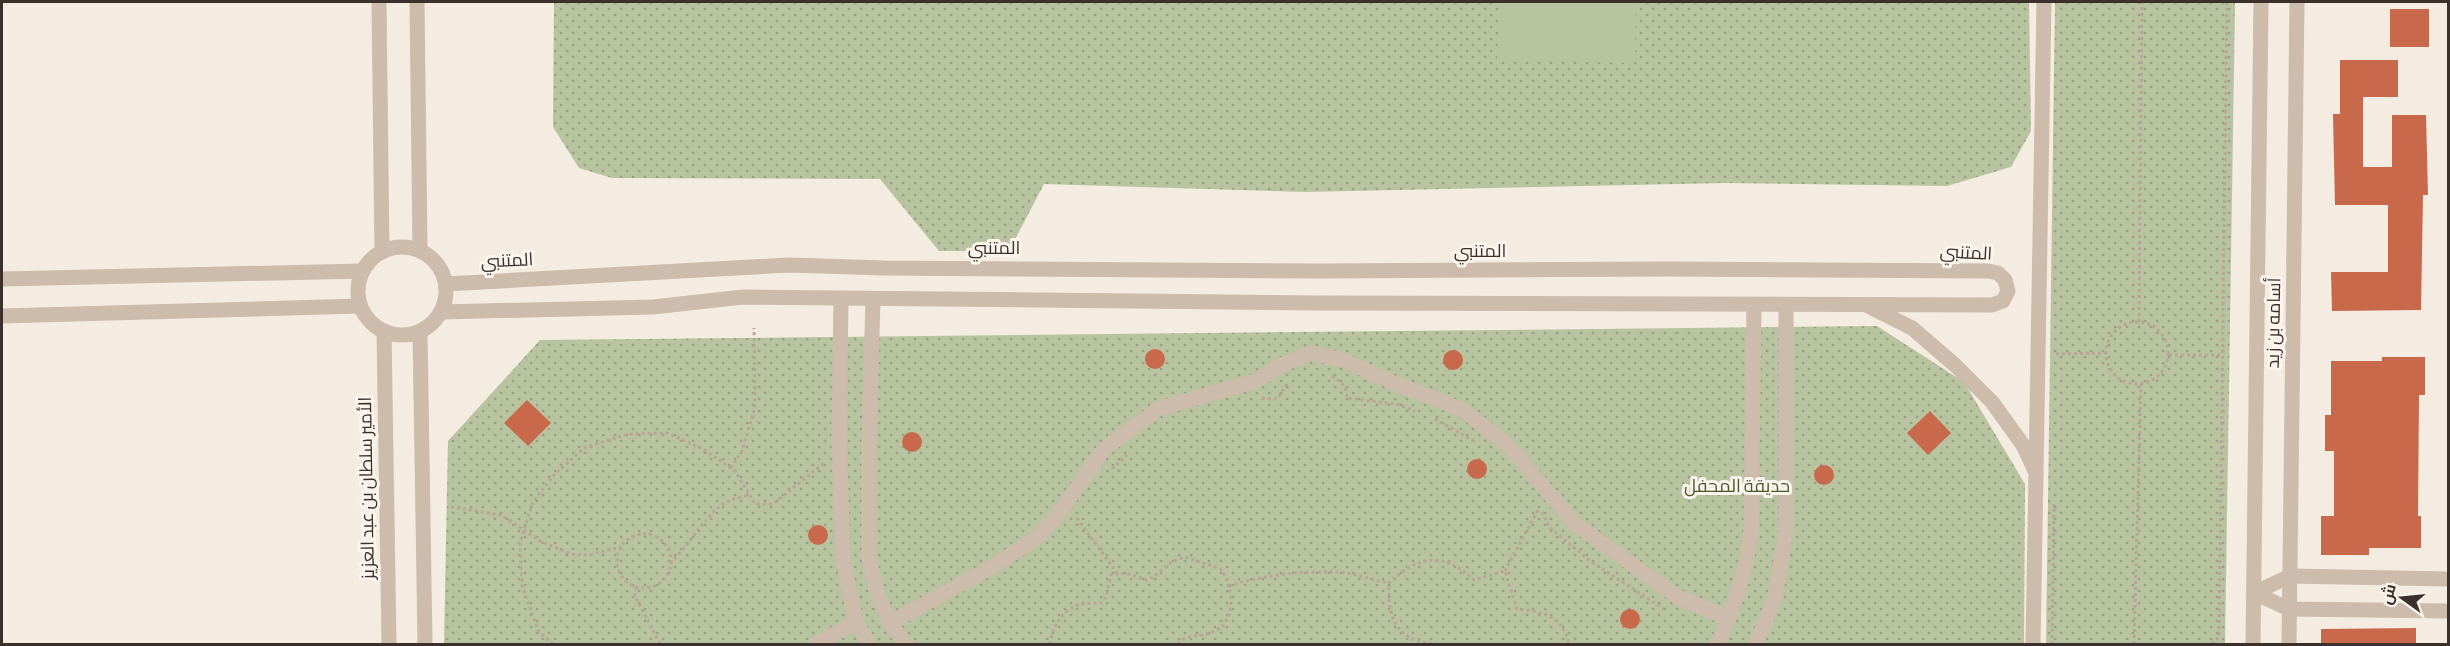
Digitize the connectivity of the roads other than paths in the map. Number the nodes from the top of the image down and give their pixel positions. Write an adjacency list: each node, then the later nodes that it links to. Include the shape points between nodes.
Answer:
1 (379, 2): 7 (street)
2 (417, 2): 6 (street)
3 (2044, 2): 21 (street)
4 (2261, 2): 24 (street, أسامه بن زيد)
5 (2297, 2): 22 (street, أسامه بن زيد)
6 (420, 250): 7 (street, via 405,247); 10 (street, via 437,264)
7 (382, 252): 8 (street)
8 (363, 271): 9 (street); 16 (street, via 358,291)
9 (2, 279)
10 (446, 284): 15 (street, المتنبي, via 789,265 1322,271 1687,269 1988,272 1998,273 2008,291 2003,301 1992,305); 17 (street)
11 (841, 299): 12 (street, المتنبي); 17 (street, المتنبي, via 743,297 652,307); 28 (street, via 843,560)
12 (873, 299): 13 (street, المتنبي); 29 (street, via 868,559)
13 (1754, 305): 14 (street, المتنبي); 27 (street, via 1749,558)
14 (1786, 305): 15 (street, المتنبي); 30 (street, via 1786,530 1775,598)
15 (1866, 305): 21 (street, via 1911,328 1956,366 1992,402 2023,445)
16 (360, 306): 18 (street); 19 (street, via 367,319)
17 (441, 312): 20 (street)
18 (2, 316)
19 (384, 331): 20 (street, via 406,335); 31 (street, الأمير سلطان بن عبد العزيز)
20 (420, 332): 32 (street)
21 (2036, 473): 37 (street)
22 (2290, 576): 23 (street); 24 (street); 25 (street, أسامه بن زيد)
23 (2448, 579)
24 (2254, 593): 25 (street); 38 (street, أسامه بن زيد)
25 (2289, 609): 26 (street); 39 (street, أسامه بن زيد)
26 (2448, 611)
27 (1729, 619): 29 (street, via 1676,596 1574,523 1509,446 1463,410 1343,360 1311,353 1256,381 1158,409 1104,449 1057,516 1035,539); 36 (street)
28 (856, 622): 33 (street); 34 (street)
29 (890, 623): 35 (street)
30 (1762, 643)
31 (388, 645)
32 (425, 645)
33 (816, 645)
34 (869, 645)
35 (906, 645)
36 (1717, 645)
37 (2033, 645)
38 (2253, 645)
39 (2289, 645)

